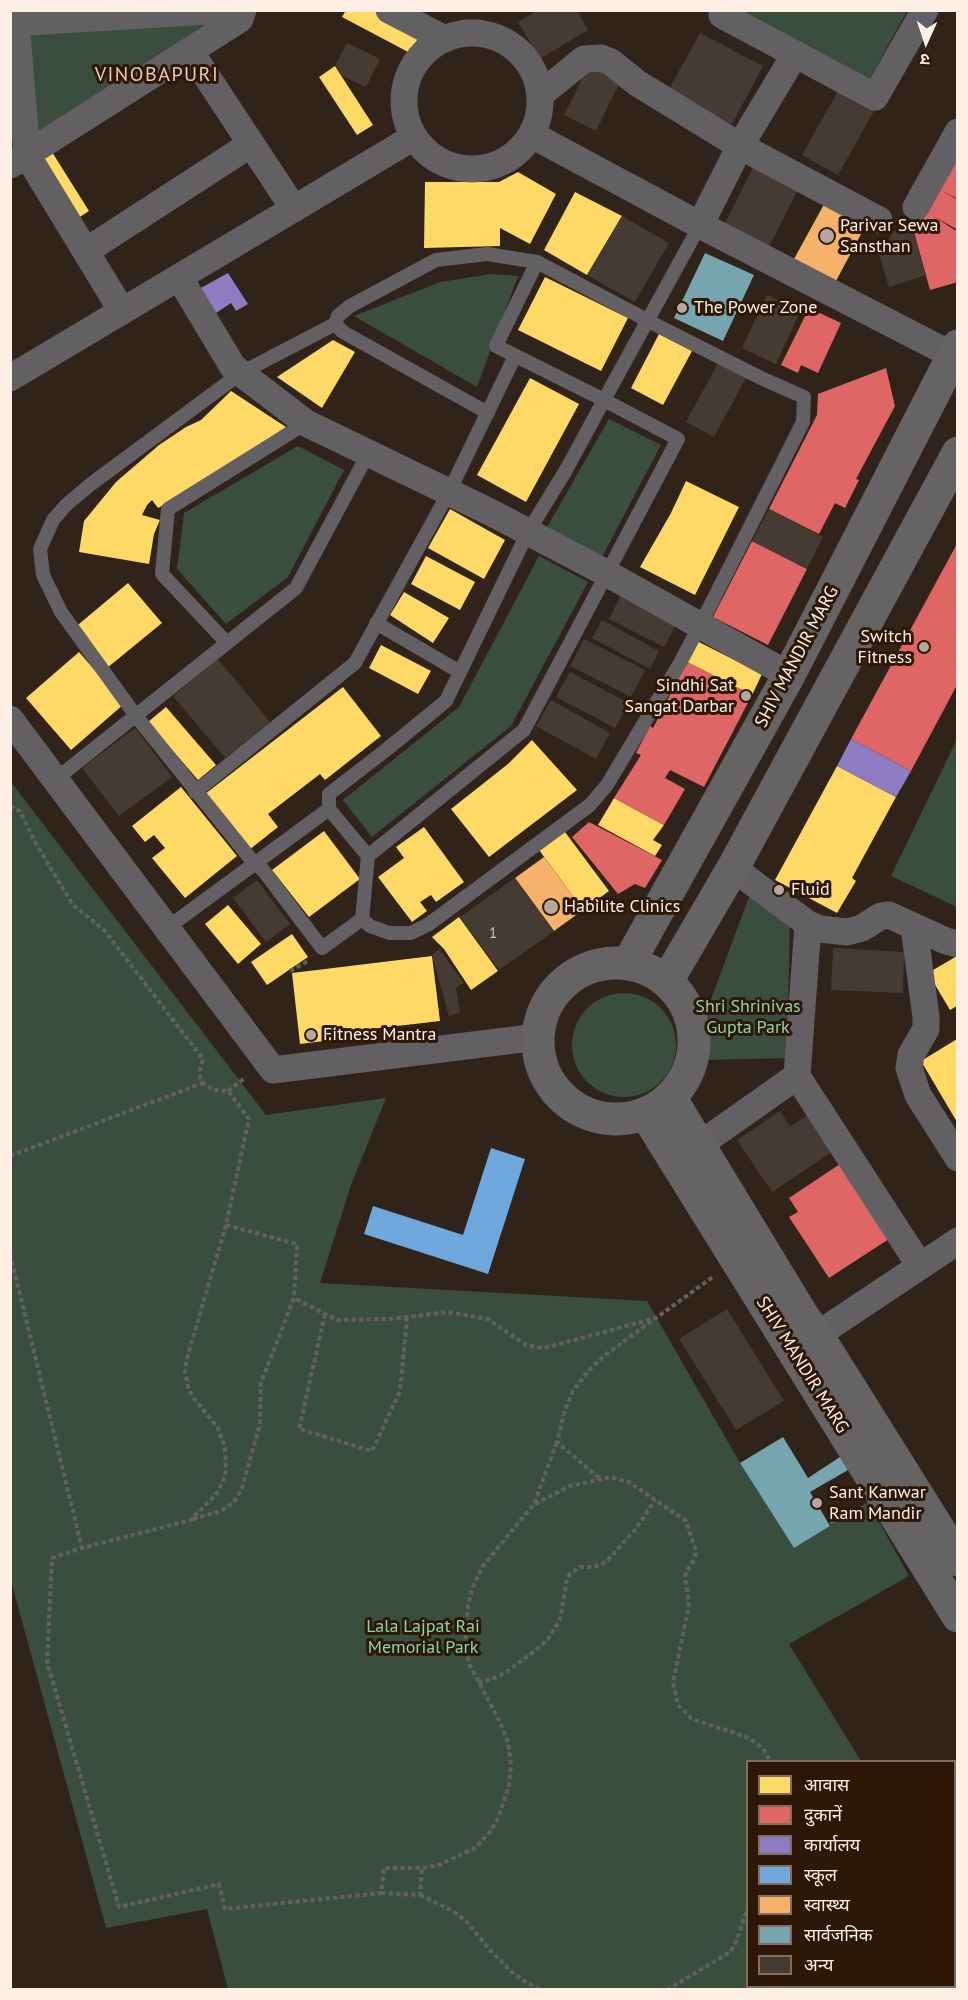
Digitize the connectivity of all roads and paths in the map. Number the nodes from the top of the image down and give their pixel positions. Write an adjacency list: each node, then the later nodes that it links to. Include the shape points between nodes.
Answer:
1 (226, 10): 6 (street)
2 (243, 10): 10 (street, via 240,19)
3 (389, 10): 9 (street)
4 (725, 10): 11 (street, via 722,15)
5 (925, 10): 11 (street, via 875,97)
6 (54, 16): 8 (street)
7 (472, 22): 9 (street); 12 (street, via 514,48 530,64)
8 (13, 23): 18 (street)
9 (445, 39): 15 (street, via 425,52 411,70 404,93 405,116)
10 (190, 51): 16 (street); 18 (street)
11 (795, 54): 17 (street)
12 (541, 94): 14 (street, via 541,109); 17 (street, via 584,59 601,58)
13 (957, 132): 19 (street)
14 (532, 135): 15 (street, via 517,153 496,165 473,170 450,166 429,155); 22 (street)
15 (414, 137): 20 (street)
16 (251, 144): 20 (street); 23 (street)
17 (740, 146): 21 (street); 22 (street)
18 (19, 160): 23 (street)
19 (916, 207)
20 (294, 209): 25 (street)
21 (879, 220)
22 (700, 225): 27 (lane); 29 (street)
23 (86, 251): 26 (street)
24 (537, 262): 27 (lane); 28 (lane, via 487,254 436,260 350,306); 30 (lane, via 496,346)
25 (179, 277): 26 (street); 31 (street)
26 (122, 311): 32 (street)
27 (648, 321): 33 (lane); 42 (lane, via 804,397 803,422)
28 (335, 324): 31 (lane); 34 (lane)
29 (955, 350): 45 (street, SHIV MANDIR MARG)
30 (515, 356): 33 (lane); 34 (lane)
31 (240, 373): 35 (street); 46 (lane, via 66,505 53,520 40,549 43,575 61,612)
32 (10, 378)
33 (604, 400): 39 (lane); 40 (lane, via 678,439)
34 (488, 413): 38 (lane)
35 (306, 423): 37 (street); 43 (lane, via 168,509 162,574)
36 (957, 453): 56 (street)
37 (368, 454): 38 (street); 43 (lane, via 296,588)
38 (449, 492): 39 (street); 41 (lane)
39 (528, 532): 40 (street); 44 (lane)
40 (608, 574): 42 (street); 54 (lane, via 524,730)
41 (376, 623): 44 (lane); 51 (lane, via 355,663)
42 (699, 625): 45 (street); 57 (lane, via 607,785 590,805 429,924 411,933 389,933)
43 (227, 643): 46 (lane)
44 (460, 672): 53 (lane, via 446,701 329,794)
45 (789, 675): 62 (street, SHIV MANDIR MARG)
46 (136, 716): 49 (lane); 51 (lane)
47 (10, 718): 50 (street)
48 (89, 734): 49 (lane)
49 (100, 745): 50 (lane)
50 (56, 779): 60 (street)
51 (195, 792): 55 (lane)
52 (10, 806): 67 (path, via 20,811 73,905 104,930 204,1059 200,1070)
53 (329, 809): 54 (lane); 55 (lane)
54 (368, 856): 57 (lane)
55 (254, 863): 57 (lane, via 322,948); 60 (lane)
56 (733, 868): 58 (street); 63 (street)
57 (362, 919)
58 (808, 924): 59 (street, via 847,932 889,915); 65 (street)
59 (914, 927): 61 (street); 72 (street, via 926,1029 911,1055 909,1068 918,1095)
60 (167, 928): 64 (street, via 273,1070)
61 (957, 944)
62 (628, 964): 63 (street, via 643,967); 64 (street, via 597,965 569,978 548,1002)
63 (667, 981): 69 (street, via 690,1015 695,1041 685,1080)
64 (538, 1037): 69 (street, via 545,1074 570,1105 594,1116 620,1120)
65 (797, 1076): 70 (street); 77 (street)
66 (240, 1082): 68 (path)
67 (203, 1083): 68 (path, via 213,1090); 71 (path)
68 (228, 1091): 73 (path, via 249,1119)
69 (659, 1106): 70 (street, SHIV MANDIR MARG); 76 (street, SHIV MANDIR MARG)
70 (699, 1145): 82 (street, SHIV MANDIR MARG)
71 (10, 1156)
72 (957, 1158)
73 (226, 1225): 78 (path, via 297,1244); 88 (path, via 185,1371 192,1396 218,1428 225,1448 226,1470 217,1494)
74 (957, 1241): 77 (street)
75 (10, 1254): 90 (path)
76 (737, 1260): 81 (path); 92 (street, SHIV MANDIR MARG)
77 (920, 1266): 82 (street)
78 (294, 1298): 79 (path); 88 (path, via 261,1383 260,1424 242,1488 234,1502 221,1511)
79 (325, 1314): 80 (path, via 337,1320); 80 (path, via 299,1429 372,1451 400,1391)
80 (406, 1317): 81 (path, via 447,1312 488,1319 526,1345 544,1347)
81 (656, 1318): 83 (path, via 589,1370 568,1401)
82 (817, 1335): 91 (street, SHIV MANDIR MARG)
83 (557, 1442): 84 (path); 86 (path)
84 (599, 1478): 85 (path, via 622,1479); 86 (path, via 570,1486)
85 (655, 1500): 93 (path, via 606,1562 570,1574 560,1620 548,1639 505,1673); 94 (path, via 686,1521 696,1551 686,1572 689,1602 674,1671 678,1705 692,1719 755,1742)
86 (534, 1504): 93 (path, via 483,1566 472,1589 465,1647)
87 (856, 1508): 89 (path)
88 (191, 1520): 90 (path)
89 (830, 1523)
90 (82, 1548): 96 (path, via 52,1558 48,1662 119,1907 219,1884 225,1909)
91 (957, 1560)
92 (957, 1616)
93 (478, 1682): 95 (path, via 508,1742 511,1764 504,1803 490,1832 475,1848 439,1865)
94 (770, 1760)
95 (422, 1868): 96 (path, via 384,1868); 97 (path)
96 (381, 1893): 97 (path)
97 (420, 1895): 99 (path, via 466,1921 512,1972)
98 (746, 1909): 100 (path, via 730,1952)
99 (541, 1989)
100 (667, 1989)

